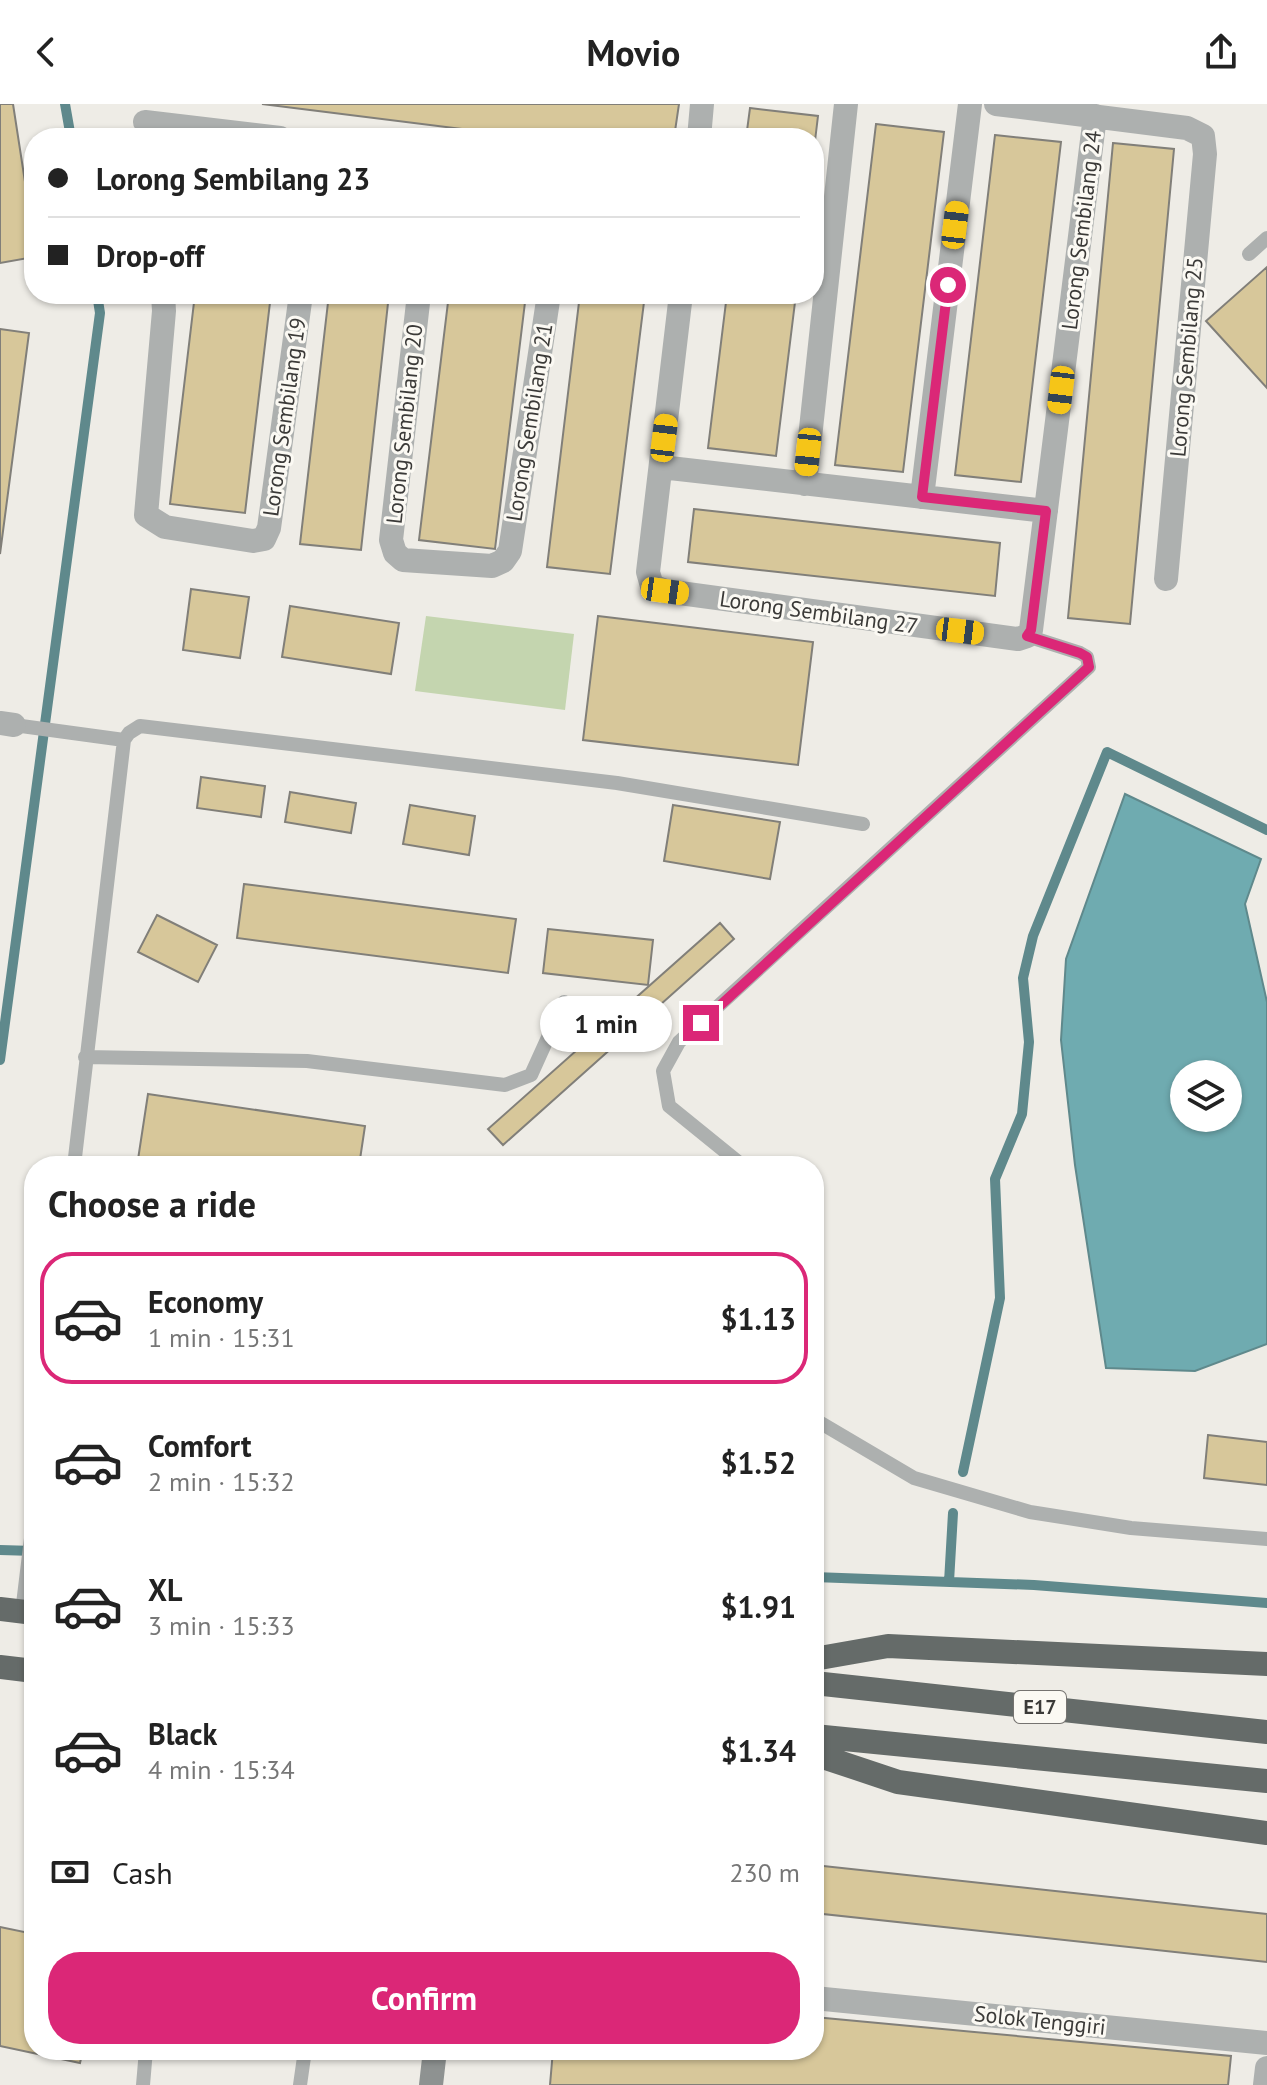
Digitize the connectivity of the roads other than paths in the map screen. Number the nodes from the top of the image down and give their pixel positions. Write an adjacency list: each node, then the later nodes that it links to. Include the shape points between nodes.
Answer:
1 (702, 104): 8 (street)
2 (846, 104): 17 (street)
3 (970, 104): 18 (street)
4 (996, 104): 5 (street)
5 (1095, 116): 19 (street, Lorong Sembilang 24); 21 (street, Lorong Sembilang 25, via 1187,128 1203,136)
6 (144, 121): 7 (street)
7 (200, 128)
8 (700, 128)
9 (1267, 238): 10 (lane)
10 (1249, 254)
11 (164, 304): 12 (street, Lorong Sembilang 19, via 146,515 154,522 253,541 264,539 269,528)
12 (300, 304)
13 (418, 304): 20 (street, Lorong Sembilang 20, via 391,540 395,553 403,560 492,566)
14 (547, 304): 20 (street, Lorong Sembilang 21)
15 (680, 304): 16 (street)
16 (661, 467): 17 (street); 22 (street, Lorong Sembilang 27, via 648,572 652,586 1018,639)
17 (805, 484): 18 (street)
18 (922, 497): 19 (street)
19 (1046, 511): 22 (street, Lorong Sembilang 24)
20 (510, 551)
21 (1166, 579)
22 (1029, 633): 29 (lane, via 1080,653 1089,667 679,1042 663,1071 669,1106)
23 (7, 724): 24 (lane)
24 (124, 740): 25 (lane, via 140,726 617,783); 27 (lane)
25 (863, 824)
26 (564, 1002): 27 (lane, via 531,1075 505,1085 307,1061)
27 (85, 1057): 28 (lane)
28 (75, 1156)
29 (731, 1156)
30 (824, 1425): 31 (lane, via 914,1478 1030,1512 1131,1528)
31 (1267, 1539)
32 (24, 1588): 33 (lane)
33 (19, 1611)
34 (824, 1657): 35 (highway, via 888,1646)
35 (1267, 1664)
36 (0, 1667): 37 (highway)
37 (24, 1670)
38 (824, 1684): 39 (highway, E17)
39 (1267, 1732)
40 (824, 1737): 42 (highway, E17)
41 (824, 1757): 43 (highway, via 898,1782)
42 (1267, 1781)
43 (1267, 1833)
44 (824, 1999): 45 (street, Solok Tenggiri)
45 (1267, 2043)
46 (145, 2060): 50 (lane)
47 (304, 2060): 51 (lane)
48 (434, 2060): 52 (street)
49 (1267, 2068): 53 (street)
50 (143, 2085)
51 (300, 2085)
52 (431, 2085)
53 (1265, 2085)

